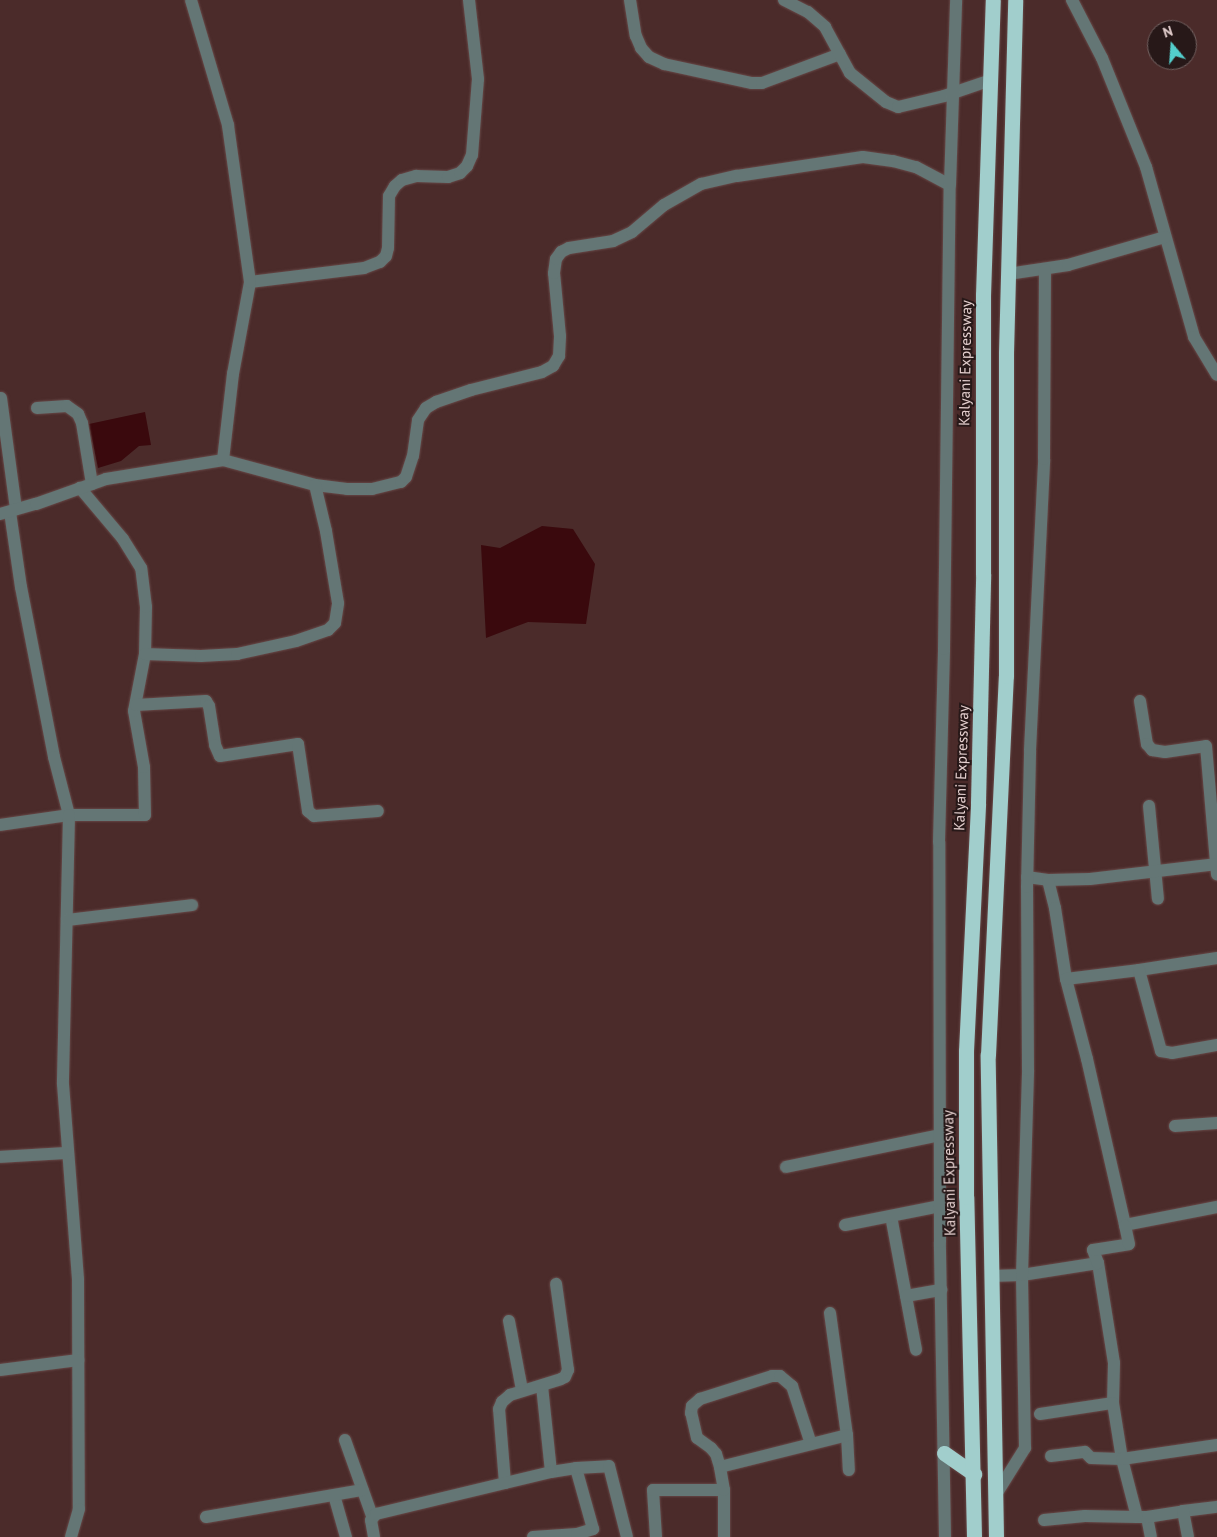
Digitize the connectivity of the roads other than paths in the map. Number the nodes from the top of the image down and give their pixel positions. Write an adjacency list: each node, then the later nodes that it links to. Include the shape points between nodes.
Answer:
1 (191, 0): 16 (street, via 228,125)
2 (469, 0): 16 (street, via 478,79 472,155 467,166 460,173 448,177 416,176 395,186 389,196 388,248 380,262 364,268)
3 (630, 0): 9 (street, via 641,48 649,57 664,64 762,83)
4 (784, 0): 9 (street, via 808,12 825,27)
5 (956, 0): 11 (street)
6 (993, 0): 10 (highway, Kalyani Expressway)
7 (1015, 0): 15 (highway)
8 (1072, 0): 13 (street, via 1102,58 1146,167)
9 (840, 54): 11 (street, via 850,73 886,102 898,107)
10 (991, 80): 11 (street); 80 (highway, Kalyani Expressway, via 983,295 983,574 978,803 966,1060 966,1197)
11 (954, 92): 12 (street)
12 (950, 185): 21 (street, via 916,167 893,160 863,157 701,184 664,205 632,232 613,241 561,252 554,272 560,336 559,356 553,366 542,372 470,390 426,408 418,420 413,456 401,482 372,489 347,490); 45 (street, via 939,842)
13 (1165, 237): 14 (street); 17 (street, via 1194,337)
14 (1045, 270): 15 (street); 34 (street, via 1044,459)
15 (1008, 274): 56 (highway, via 1006,676 988,1055)
16 (250, 282): 20 (street, via 233,374)
17 (1217, 375)
18 (1, 398): 23 (street, via 16,509)
19 (37, 408): 22 (street, via 66,406 78,414)
20 (223, 460): 21 (street); 22 (street, via 106,479)
21 (315, 485): 24 (street, via 338,604 335,623 328,630 237,654)
22 (86, 486): 23 (street); 24 (street, via 141,568 146,607)
23 (5, 513): 30 (street)
24 (145, 654): 26 (street)
25 (1140, 701): 27 (street, via 1147,744 1152,750 1165,752)
26 (136, 705): 29 (street, via 206,701 220,756 298,744 308,810 314,816); 30 (street, via 134,710 144,767 145,815)
27 (1211, 745): 32 (street)
28 (1149, 806): 33 (street)
29 (378, 811)
30 (69, 815): 31 (street); 38 (street)
31 (0, 825)
32 (1216, 868): 33 (street)
33 (1154, 871): 35 (street, via 1090,879); 36 (street)
34 (1027, 877): 35 (street); 55 (street, via 1028,1070)
35 (1048, 880): 41 (street)
36 (1158, 899)
37 (192, 905): 38 (street)
38 (67, 920): 46 (street, via 63,1084)
39 (1217, 958): 40 (street)
40 (1139, 970): 41 (street); 42 (street, via 1161,1051 1172,1053)
41 (1066, 979): 53 (street)
42 (1217, 1046)
43 (1217, 1123): 44 (street)
44 (1175, 1126)
45 (940, 1134): 48 (street); 49 (street)
46 (68, 1153): 47 (street); 63 (street, via 78,1279)
47 (0, 1157)
48 (786, 1167)
49 (940, 1206): 51 (street); 58 (street)
50 (1217, 1207): 53 (street)
51 (891, 1216): 52 (street); 59 (street)
52 (845, 1225)
53 (1125, 1225): 54 (street, via 1129,1244 1093,1250)
54 (1098, 1263): 55 (street); 67 (street, via 1114,1363)
55 (1022, 1275): 56 (street); 85 (street, via 1025,1448)
56 (991, 1276): 85 (highway)
57 (556, 1284): 65 (street, via 568,1370 565,1377)
58 (941, 1290): 59 (street); 73 (street)
59 (906, 1296): 62 (street)
60 (830, 1313): 69 (street)
61 (509, 1321): 66 (street)
62 (916, 1350)
63 (78, 1360): 64 (street); 93 (street, via 79,1509)
64 (0, 1370)
65 (542, 1386): 66 (street); 79 (street)
66 (522, 1390): 81 (street, via 510,1395 499,1409)
67 (1113, 1403): 68 (street); 75 (street)
68 (1040, 1414)
69 (847, 1435): 71 (street); 78 (street)
70 (345, 1440): 82 (street)
71 (811, 1444): 76 (street); 76 (street, via 792,1386 780,1376 772,1376 700,1400 692,1406 697,1438 716,1454)
72 (1217, 1445): 75 (street)
73 (944, 1453): 80 (highway); 100 (street)
74 (1052, 1456): 75 (street, via 1085,1452 1091,1458)
75 (1122, 1458): 90 (street)
76 (720, 1467): 83 (street)
77 (576, 1468): 79 (street); 92 (street); 97 (street, via 609,1466)
78 (849, 1470)
79 (551, 1472): 81 (street)
80 (974, 1474): 101 (highway, Kalyani Expressway)
81 (505, 1483): 88 (street)
82 (363, 1490): 84 (street); 88 (street)
83 (724, 1490): 98 (street, via 652,1490); 99 (street)
84 (334, 1495): 89 (street); 94 (street)
85 (995, 1496): 102 (highway)
86 (1217, 1507): 87 (street)
87 (1183, 1511): 90 (street); 104 (street)
88 (372, 1516): 95 (street)
89 (206, 1517)
90 (1142, 1517): 91 (street, via 1084,1516); 103 (street)
91 (1044, 1520)
92 (594, 1533): 96 (street)
93 (71, 1537)
94 (346, 1537)
95 (374, 1537)
96 (533, 1537)
97 (627, 1537)
98 (656, 1537)
99 (724, 1537)
100 (944, 1537)
101 (974, 1537)
102 (996, 1537)
103 (1151, 1537)
104 (1188, 1537)

